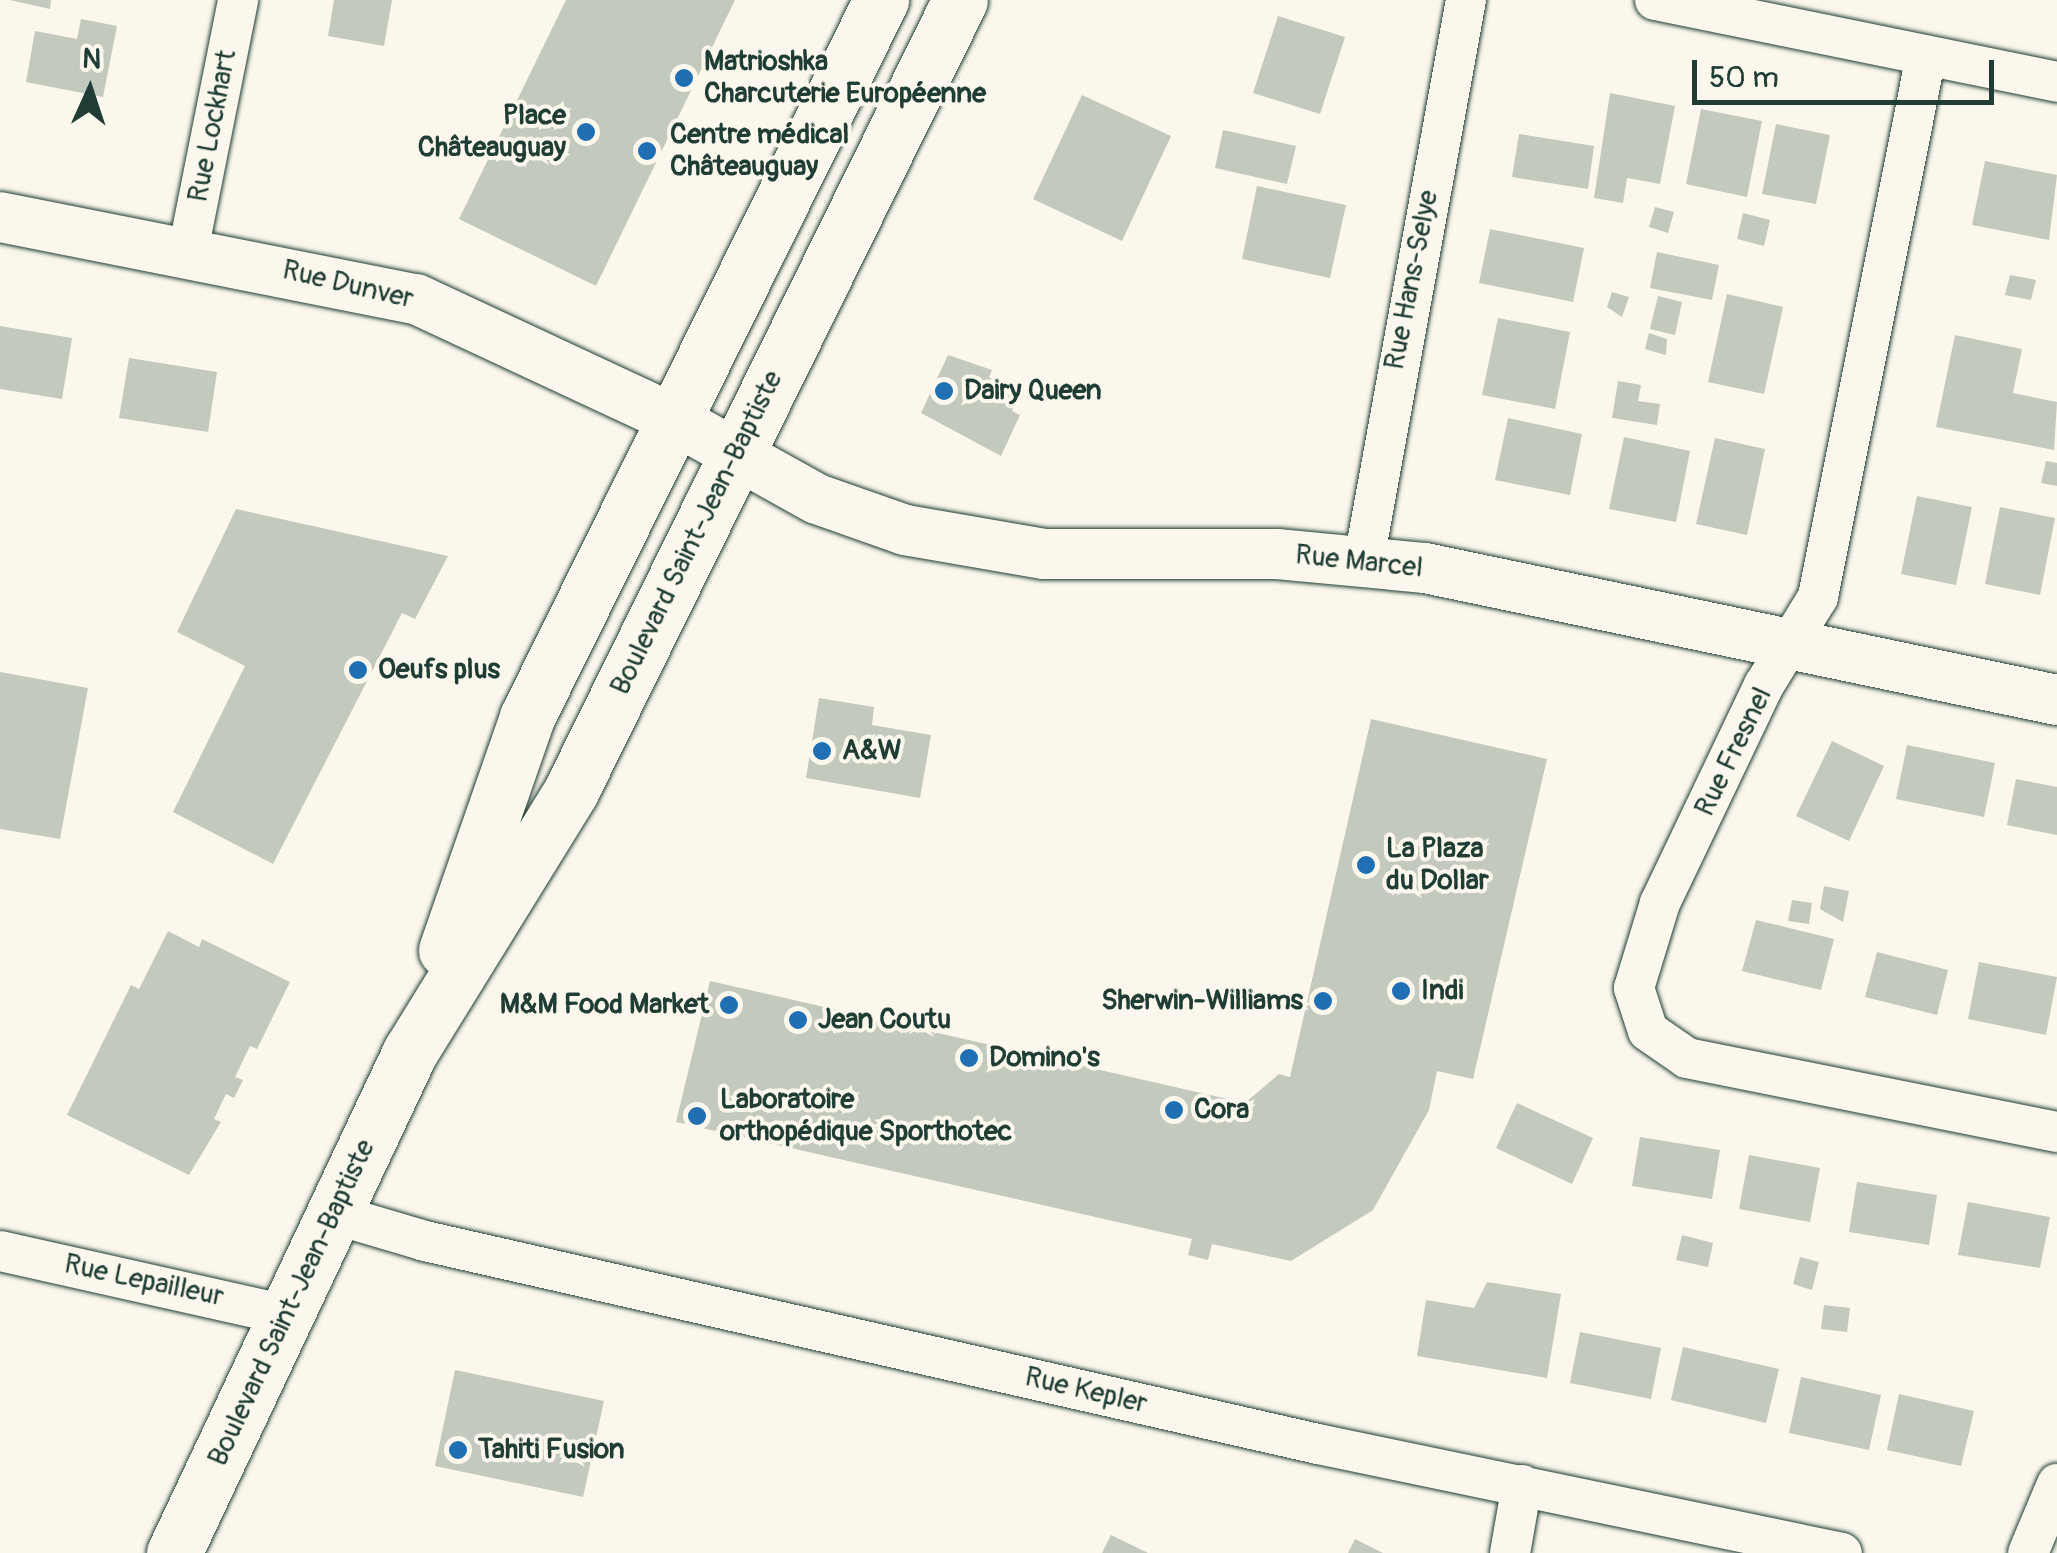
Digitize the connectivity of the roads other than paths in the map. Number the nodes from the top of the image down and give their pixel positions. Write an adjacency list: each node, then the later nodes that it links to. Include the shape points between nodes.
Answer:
1 (238, 0): 9 (street, Rue Lockhart)
2 (881, 0): 10 (highway, Boulevard Saint-Jean-Baptiste)
3 (960, 0): 11 (highway, Boulevard Saint-Jean-Baptiste)
4 (1466, 0): 12 (street, Rue Hans-Selye)
5 (1654, 0): 6 (street)
6 (1926, 56): 7 (street); 13 (street, Rue Fresnel, via 1818,597)
7 (2057, 82)
8 (0, 217): 9 (street, Rue Dunver)
9 (188, 251): 10 (street, Rue Dunver, via 416,299)
10 (675, 420): 11 (street, Rue Marcel); 15 (highway, Boulevard Saint-Jean-Baptiste, via 527,717)
11 (736, 454): 12 (street, Rue Marcel, via 862,517 992,548); 15 (highway, Boulevard Saint-Jean-Baptiste, via 571,792)
12 (1364, 560): 13 (street, Rue Marcel)
13 (1790, 645): 14 (street, Rue Marcel); 16 (street, Rue Fresnel, via 1764,685 1646,936 1634,988 1648,1031 1666,1048 1714,1065)
14 (2057, 700)
15 (410, 1052): 17 (highway, Boulevard Saint-Jean-Baptiste)
16 (2057, 1132)
17 (334, 1214): 19 (highway, Boulevard Saint-Jean-Baptiste); 21 (street, Rue Kepler, via 546,1269)
18 (0, 1251): 19 (street, Rue Lepailleur)
19 (287, 1315): 22 (highway, Boulevard Saint-Jean-Baptiste)
20 (2057, 1484): 25 (street)
21 (1522, 1485): 23 (street); 24 (street, Rue Kepler)
22 (174, 1553)
23 (1510, 1553)
24 (1842, 1553)
25 (2028, 1553)

